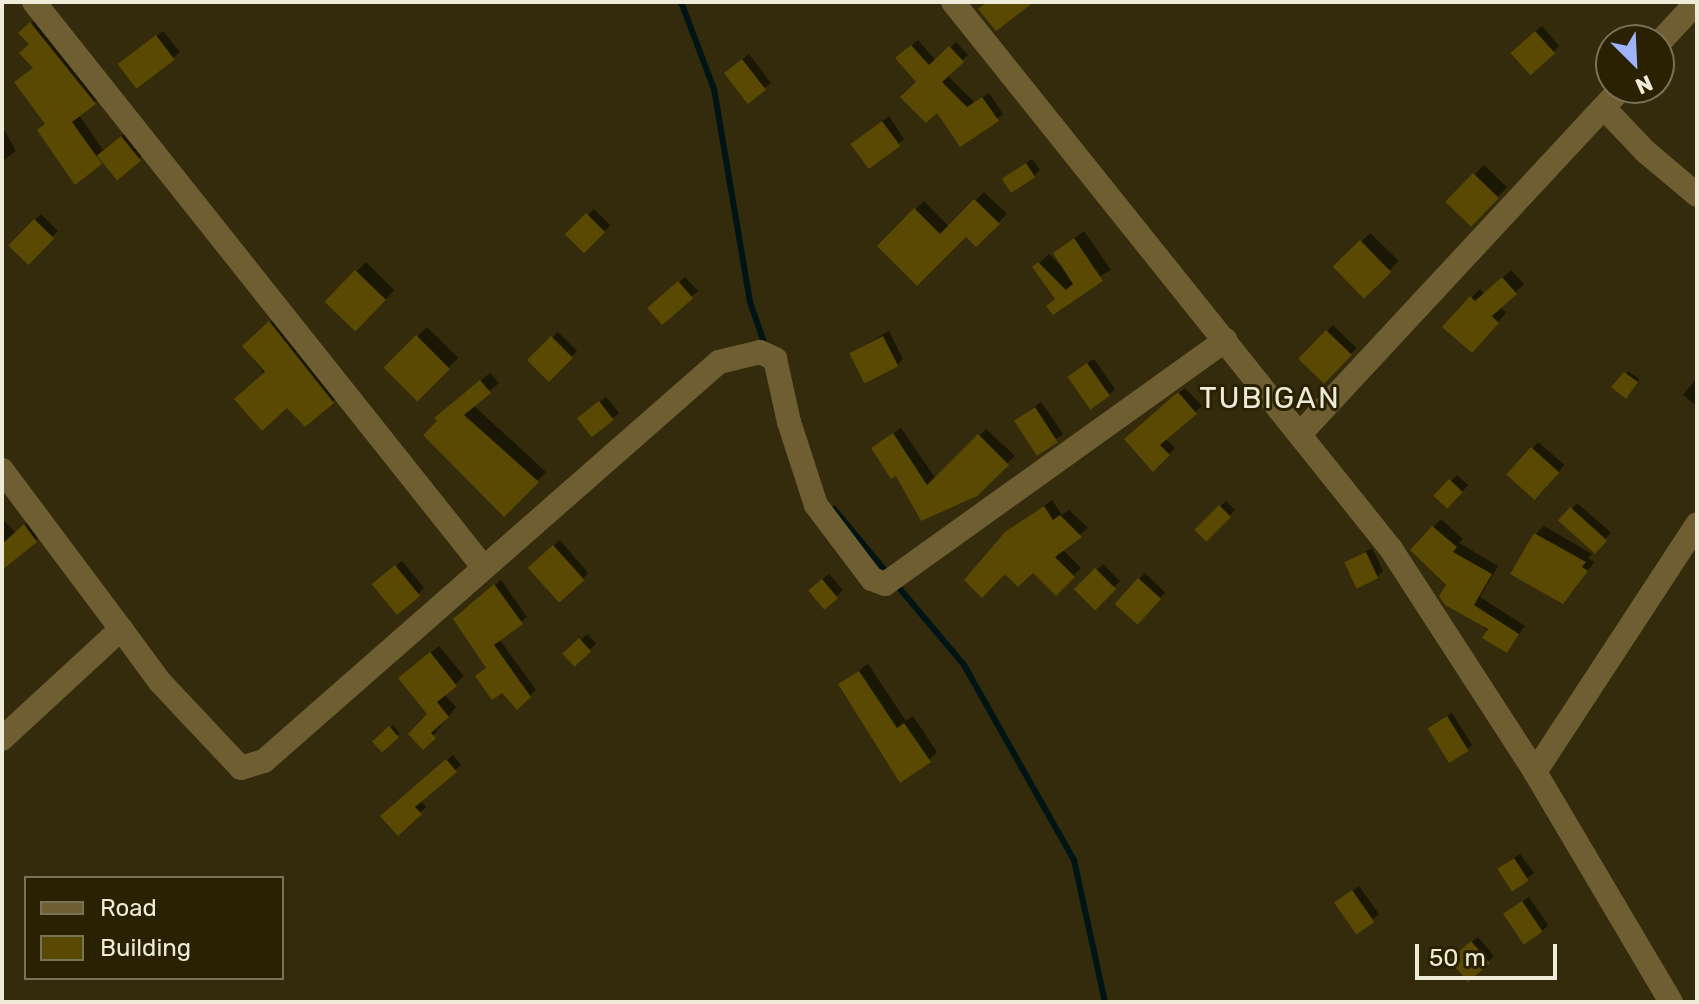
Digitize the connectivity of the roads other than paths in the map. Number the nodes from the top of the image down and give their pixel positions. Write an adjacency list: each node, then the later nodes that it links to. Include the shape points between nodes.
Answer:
1 (34, 2): 12 (street)
2 (953, 2): 8 (street)
3 (1697, 2): 4 (street)
4 (1675, 26)
5 (1609, 104): 6 (street)
6 (1605, 109): 7 (street); 9 (street)
7 (1697, 195)
8 (1226, 340): 9 (street); 12 (street, via 894,578 872,579 816,505 789,422 779,367 760,352 719,362)
9 (1300, 434): 15 (street, via 1391,549)
10 (2, 470): 13 (street)
11 (1697, 524): 15 (street)
12 (484, 568): 13 (street, via 264,761 241,768 160,682)
13 (121, 629): 14 (street)
14 (2, 739)
15 (1535, 772): 16 (street)
16 (1671, 1002)

